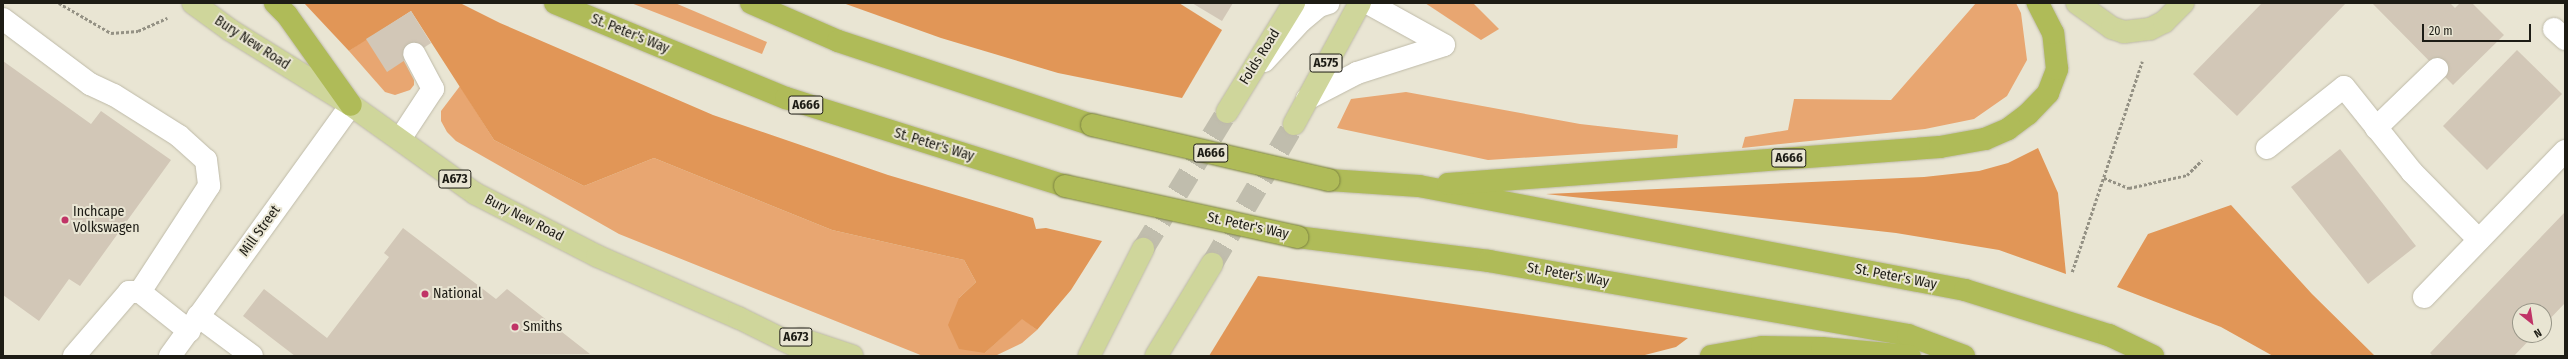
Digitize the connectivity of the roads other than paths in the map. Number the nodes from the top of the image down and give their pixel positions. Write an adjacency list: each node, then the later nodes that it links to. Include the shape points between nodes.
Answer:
1 (193, 3): 17 (main road, Bury New Road / A673, via 230,30)
2 (275, 3): 17 (highway, via 287,15)
3 (555, 3): 41 (highway, St. Peter's Way / A666, bridge, via 786,98 1065,186 1297,237 1489,261 1908,335)
4 (752, 3): 24 (highway, St. Peter's Way / A666, bridge, via 838,41 1092,125 1329,180)
5 (1294, 3): 15 (main road, Folds Road)
6 (1329, 3): 15 (street, via 1319,6 1301,21)
7 (1360, 3): 16 (main road, A575)
8 (1368, 3): 16 (street, via 1444,45 1357,73)
9 (2038, 3): 24 (highway, A666, via 2052,33 2057,69 2048,93 2028,114 2008,129 1985,138 1940,147)
10 (2077, 3): 11 (main road, via 2112,28 2124,32 2150,29 2164,22)
11 (2183, 3)
12 (3, 19): 28 (street, via 90,84 114,95 179,136 206,160 209,186)
13 (414, 54): 21 (street, via 433,89)
14 (2437, 69): 20 (street)
15 (1243, 84): 18 (main road, Folds Road)
16 (1307, 98): 19 (main road, A575)
17 (351, 105): 21 (main road, Bury New Road / A673); 31 (street, Mill Street)
18 (1226, 112)
19 (1294, 124)
20 (2376, 128): 22 (street, via 2344,87); 25 (street, via 2412,172)
21 (400, 139): 30 (main road, Bury New Road / A673, via 476,194 597,256)
22 (2267, 148)
23 (2565, 151): 25 (street)
24 (1419, 186): 42 (highway, St. Peter's Way / A666, via 1965,290 2109,335)
25 (2479, 240): 29 (street)
26 (1143, 249): 37 (main road)
27 (1212, 264): 38 (main road)
28 (140, 292): 31 (street); 32 (street, via 129,292)
29 (2424, 297)
30 (739, 318): 35 (main road, Bury New Road / A673); 36 (main road, A673)
31 (194, 324): 33 (street, Mill Street); 34 (street)
32 (74, 356)
33 (170, 356)
34 (252, 356)
35 (816, 356)
36 (852, 356)
37 (1089, 356)
38 (1156, 356)
39 (1711, 356): 40 (highway, via 1762,347 1822,348)
40 (1910, 356)
41 (1964, 356)
42 (2153, 356)

